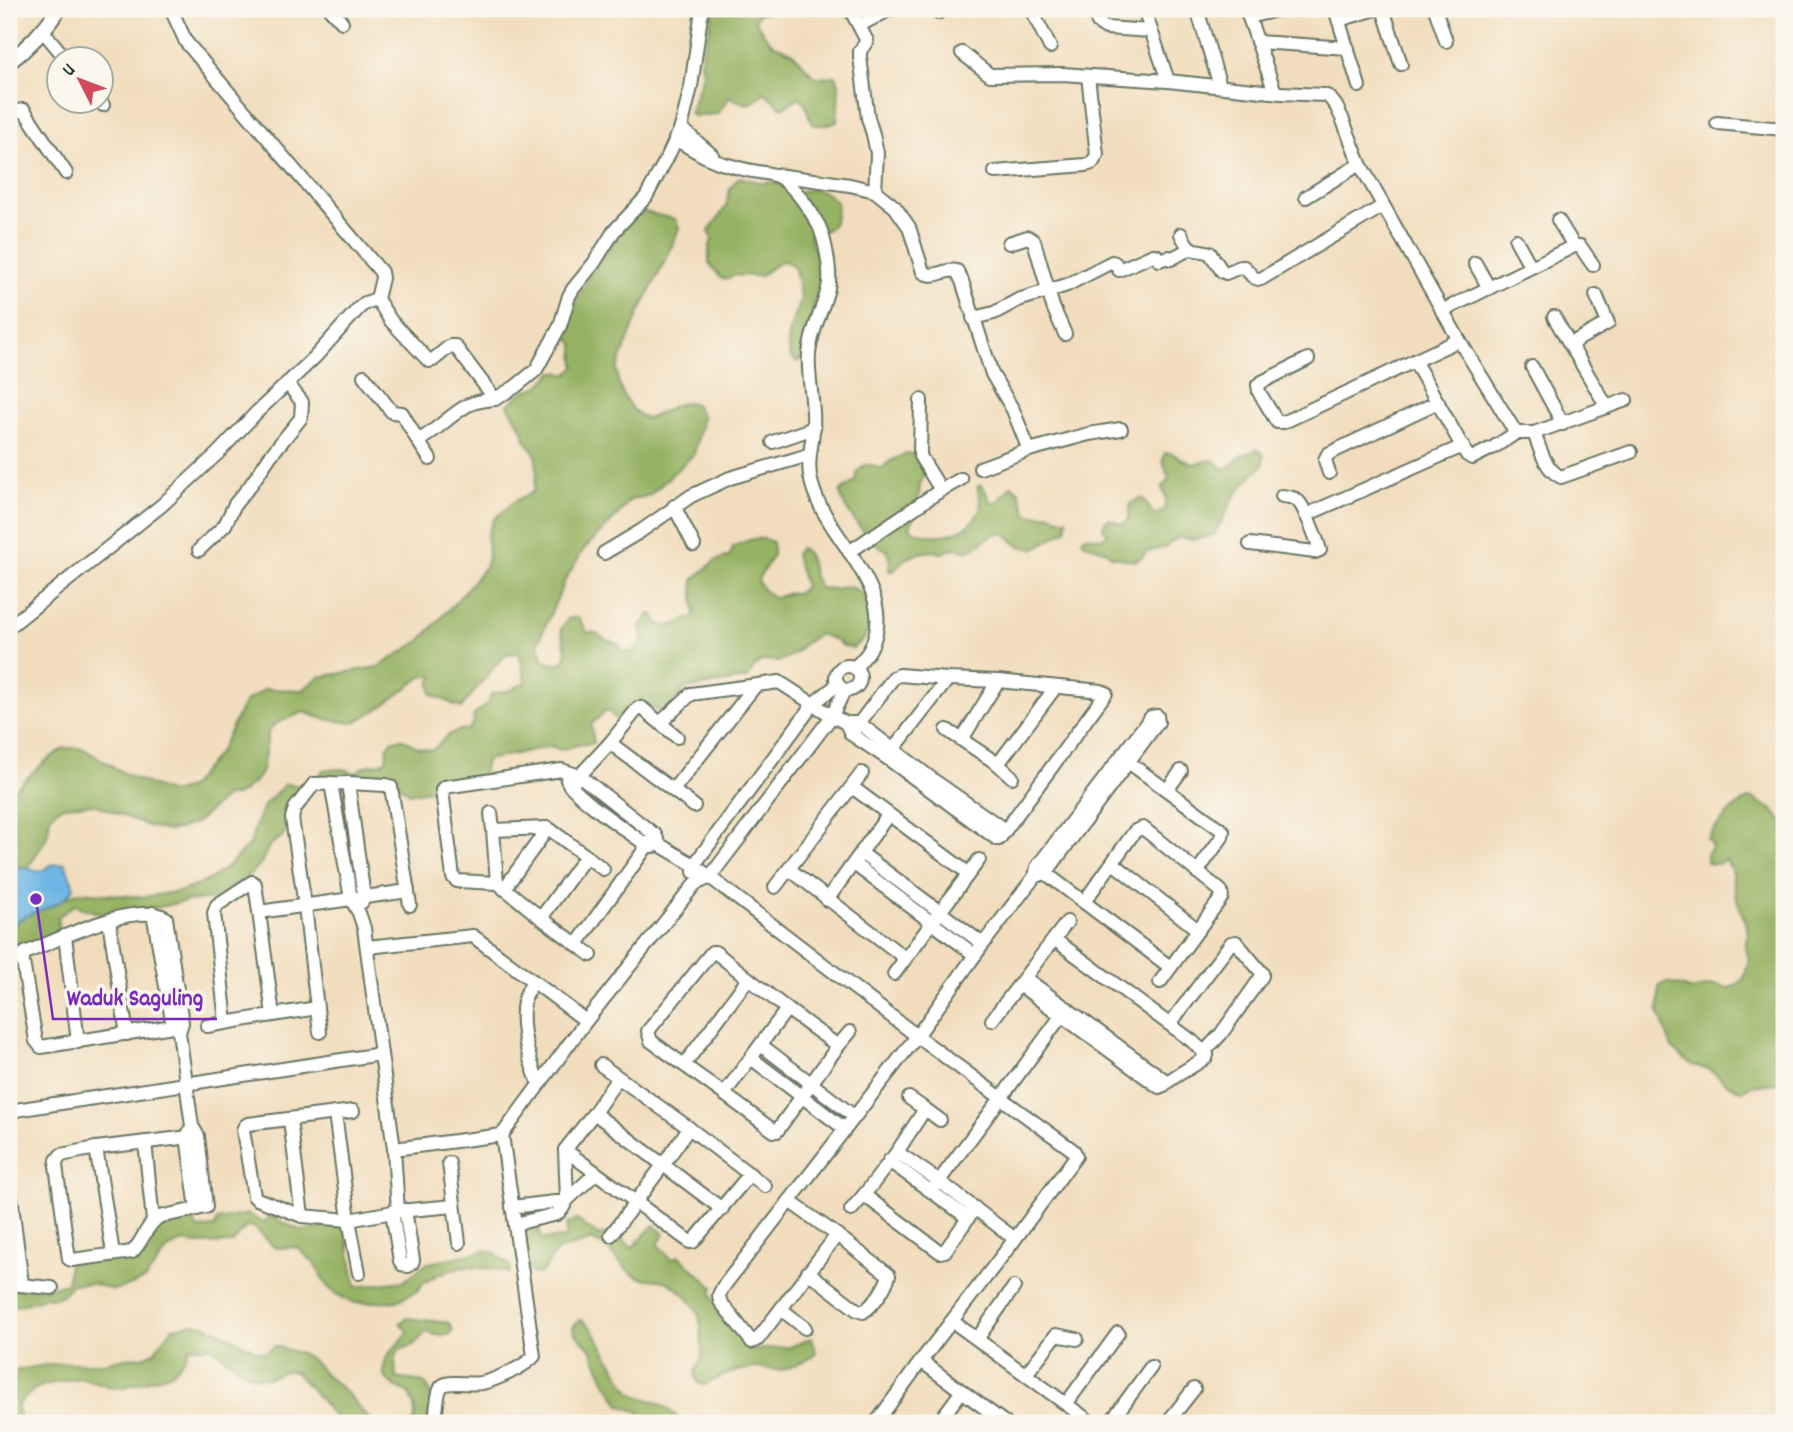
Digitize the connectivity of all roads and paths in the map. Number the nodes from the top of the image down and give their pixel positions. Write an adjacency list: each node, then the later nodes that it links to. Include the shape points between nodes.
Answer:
1 (59, 9): 19 (street)
2 (171, 9): 57 (street, via 186,42 380,272)
3 (330, 9): 17 (street)
4 (702, 9): 37 (street)
5 (850, 9): 18 (street)
6 (891, 9): 18 (street)
7 (1031, 9): 24 (street)
8 (1093, 9): 20 (street, via 1098,23 1106,28)
9 (1144, 9): 20 (street)
10 (1197, 9): 31 (street)
11 (1280, 9): 15 (street)
12 (1376, 9): 16 (street)
13 (1383, 9): 28 (street)
14 (1435, 9): 21 (street)
15 (1248, 13): 22 (street)
16 (1337, 14): 25 (street)
17 (342, 22)
18 (860, 25): 42 (street, via 867,41 860,57 877,153)
19 (42, 30): 23 (street); 27 (street)
20 (1152, 31): 30 (street)
21 (1446, 41)
22 (1257, 42): 25 (street); 33 (street)
23 (56, 46)
24 (1050, 47)
25 (1348, 48): 32 (street)
26 (962, 53): 29 (street, via 990,75)
27 (9, 62)
28 (1401, 64)
29 (1088, 76): 30 (street); 39 (street, via 1095,159 1086,164)
30 (1168, 81): 31 (street)
31 (1220, 86): 33 (street)
32 (1359, 86)
33 (1275, 92): 38 (street, via 1329,97)
34 (9, 108): 40 (street, via 12,112 24,110)
35 (1717, 123): 36 (street)
36 (1784, 129)
37 (683, 138): 41 (street, via 718,161); 69 (street, via 646,197 614,231 573,289 560,326 536,370)
38 (1360, 164): 43 (street); 44 (street)
39 (995, 172)
40 (66, 173)
41 (776, 175): 42 (street); 75 (street, via 791,187 819,227 827,251 829,286 809,355)
42 (875, 191): 60 (street, via 895,207 909,227 923,272 957,271)
43 (1306, 197)
44 (1383, 206): 50 (street, via 1261,279 1244,267 1226,273 1210,253); 58 (street)
45 (1558, 220): 49 (street)
46 (1181, 234): 50 (street)
47 (1516, 240): 53 (street)
48 (1009, 243): 55 (street, via 1028,237 1034,242)
49 (1574, 246): 52 (street, via 1580,246); 53 (street)
50 (1191, 248): 55 (street, via 1171,259 1159,260 1153,255 1119,270 1112,262)
51 (1475, 263): 54 (street)
52 (1593, 265)
53 (1531, 267): 54 (street)
54 (1489, 288): 58 (street)
55 (1048, 290): 60 (street); 61 (street)
56 (1596, 295): 63 (street, via 1608,323)
57 (377, 299): 68 (street, via 358,309); 69 (street, via 429,361 455,346)
58 (1442, 311): 62 (street)
59 (1554, 317): 63 (street)
60 (973, 318): 82 (street, via 992,374)
61 (1065, 334)
62 (1459, 340): 65 (street); 77 (street)
63 (1570, 344): 73 (street)
64 (1308, 359): 65 (street, via 1258,385 1277,422)
65 (1415, 362): 72 (street)
66 (1532, 367): 74 (street)
67 (364, 376): 79 (street, via 392,412 402,412)
68 (287, 383): 95 (street, via 302,402 301,418 235,504 225,525); 98 (street, via 162,505)
69 (495, 399): 79 (street, via 468,405)
70 (920, 400): 89 (street, via 920,456)
71 (1626, 400): 73 (street)
72 (1438, 402): 81 (street); 87 (street, via 1328,454)
73 (1607, 407): 74 (street)
74 (1563, 424): 78 (street)
75 (814, 428): 80 (street); 84 (street)
76 (1121, 429): 82 (street)
77 (1516, 433): 78 (street); 81 (street, via 1472,458)
78 (1534, 433): 83 (street, via 1548,465 1561,477)
79 (418, 441): 85 (street)
80 (773, 442)
81 (1462, 446): 92 (street)
82 (1029, 450): 86 (street)
83 (1631, 452)
84 (809, 455): 91 (street, via 730,478); 96 (street, via 813,490)
85 (430, 459)
86 (980, 468)
87 (1329, 473)
88 (961, 479): 89 (street)
89 (941, 490): 96 (street)
90 (1282, 496): 92 (street, via 1296,499)
91 (674, 506): 94 (street); 97 (street)
92 (1306, 515): 93 (street, via 1320,550)
93 (1250, 544)
94 (694, 545)
95 (200, 550)
96 (849, 552): 99 (street, via 868,581 878,629 870,650)
97 (604, 553)
98 (9, 627)
99 (855, 668): 103 (street, via 843,667 836,674); 103 (street, via 858,686)
100 (948, 679): 101 (street); 108 (street, via 897,676); 113 (street)
101 (998, 681): 104 (street); 111 (street)
102 (755, 686): 105 (street, via 779,682); 107 (street, via 691,694); 124 (street)
103 (841, 688): 105 (street); 106 (street)
104 (1055, 688): 113 (street, via 1106,693 999,839); 114 (street)
105 (814, 703): 106 (street); 136 (street)
106 (832, 716): 108 (street); 142 (street)
107 (661, 722): 110 (street); 112 (street, via 638,708)
108 (852, 727): 113 (street)
109 (947, 730): 111 (street)
110 (677, 737)
111 (962, 739): 114 (street)
112 (610, 743): 118 (street); 124 (street)
113 (890, 754)
114 (998, 764): 119 (street)
115 (562, 770): 118 (street); 122 (street); 144 (street, via 442,789 453,878)
116 (1181, 771): 125 (street)
117 (863, 772): 123 (street)
118 (580, 776): 122 (street); 131 (street)
119 (1012, 777)
120 (331, 783): 121 (street); 146 (street); 149 (street, via 314,784 293,813)
121 (348, 783): 146 (street); 146 (street, via 390,786 409,898)
122 (570, 786): 131 (street)
123 (852, 787): 128 (street); 138 (street)
124 (673, 790): 126 (street)
125 (1167, 790): 139 (street, via 1125,760); 140 (street, via 1223,831)
126 (694, 806)
127 (491, 813): 130 (street)
128 (888, 814): 133 (street); 141 (street)
129 (548, 828): 130 (street); 132 (street); 144 (street)
130 (493, 830): 144 (street)
131 (654, 842): 136 (street); 158 (street)
132 (586, 856): 137 (street); 152 (street)
133 (858, 859): 147 (street); 151 (street)
134 (979, 860): 141 (street)
135 (1113, 863): 140 (street, via 1135,831 1143,828); 148 (street); 155 (street)
136 (694, 865): 142 (street); 143 (street)
137 (603, 869)
138 (789, 869): 145 (street); 147 (street)
139 (1039, 872): 148 (street); 160 (street)
140 (1197, 872): 155 (street, via 1223,895)
141 (968, 873): 151 (street)
142 (709, 878): 143 (street); 182 (street)
143 (695, 884): 174 (street)
144 (500, 886): 152 (street)
145 (775, 887)
146 (357, 898): 149 (street); 159 (street)
147 (827, 900): 162 (street)
148 (1084, 902): 163 (street)
149 (305, 906): 150 (street); 169 (street)
150 (259, 912): 172 (street); 175 (street, via 253,882 214,909)
151 (936, 917): 160 (street); 162 (street)
152 (541, 918): 158 (street)
153 (109, 921): 156 (street); 178 (street, via 153,913); 181 (street)
154 (1067, 922): 157 (street)
155 (1198, 930): 163 (street)
156 (65, 936): 183 (street); 183 (street, via 25,953 22,960 37,1044)
157 (1054, 939): 167 (street); 176 (street)
158 (577, 944): 161 (street)
159 (367, 947): 166 (street, via 473,936); 187 (street)
160 (979, 950): 182 (street)
161 (591, 955)
162 (905, 958): 164 (street)
163 (1170, 967): 168 (street)
164 (894, 974)
165 (748, 979): 170 (street); 190 (street); 190 (street, via 712,952 648,1031 651,1041)
166 (533, 981): 174 (street); 193 (street, via 524,1000 523,1027)
167 (1022, 981): 171 (street); 173 (street)
168 (1160, 982)
169 (317, 1008): 172 (street); 179 (street)
170 (787, 1009): 184 (street); 185 (street)
171 (1065, 1012): 186 (street, via 1159,1087 1204,1059); 198 (street)
172 (273, 1015): 175 (street)
173 (992, 1020)
174 (586, 1021): 193 (street)
175 (226, 1022): 177 (street)
176 (1170, 1024): 186 (street); 186 (street, via 1236,942 1262,975)
177 (207, 1026)
178 (178, 1027): 181 (street); 192 (street)
179 (320, 1032)
180 (850, 1032): 185 (street)
181 (127, 1034): 183 (street)
182 (917, 1036): 198 (street); 204 (street)
183 (78, 1042)
184 (761, 1045): 188 (street); 194 (street)
185 (838, 1046): 194 (street)
186 (1205, 1051)
187 (381, 1054): 192 (street); 213 (street)
188 (751, 1058): 195 (street); 196 (street)
189 (601, 1065): 191 (street)
190 (684, 1065): 195 (street)
191 (618, 1078): 203 (street); 207 (street)
192 (187, 1083): 200 (street); 209 (street)
193 (539, 1084): 210 (street)
194 (811, 1084): 196 (street); 204 (street)
195 (724, 1094): 196 (street, via 774,1130)
196 (802, 1096): 208 (street)
197 (909, 1098): 199 (street)
198 (1001, 1098): 222 (street); 239 (street, via 1076,1156)
199 (925, 1109): 206 (street); 215 (street)
200 (9, 1111)
201 (353, 1111): 202 (street)
202 (335, 1113): 205 (street); 234 (street)
203 (594, 1113): 214 (street); 217 (street)
204 (855, 1117): 208 (street)
205 (290, 1120): 233 (street); 233 (street, via 248,1124 243,1130 254,1196)
206 (940, 1120)
207 (689, 1128): 217 (street); 219 (street)
208 (845, 1129): 224 (street)
209 (192, 1133): 211 (street); 235 (street, via 207,1204 204,1209)
210 (502, 1135): 213 (street); 228 (street)
211 (145, 1142): 212 (street); 235 (street)
212 (96, 1148): 241 (street); 241 (street, via 61,1155 56,1162 68,1258)
213 (394, 1149): 231 (street)
214 (565, 1150): 218 (street); 225 (street)
215 (893, 1156): 222 (street); 223 (street)
216 (449, 1163): 227 (street)
217 (663, 1165): 226 (street); 229 (street)
218 (596, 1173): 225 (street); 226 (street)
219 (750, 1174): 221 (street); 229 (street)
220 (9, 1181): 245 (street)
221 (765, 1186)
222 (935, 1186): 232 (street)
223 (864, 1195): 230 (street); 232 (street, via 940,1252)
224 (789, 1201): 238 (street); 248 (street, via 718,1298 752,1342)
225 (566, 1202): 228 (street); 236 (street, via 557,1214)
226 (635, 1202): 229 (street, via 692,1242); 237 (street)
227 (454, 1206): 231 (street); 240 (street)
228 (512, 1207): 236 (street)
229 (722, 1209)
230 (851, 1210)
231 (399, 1211): 234 (street)
232 (971, 1213): 239 (street)
233 (302, 1216): 234 (street)
234 (349, 1220): 243 (street)
235 (153, 1221): 241 (street, via 136,1249)
236 (514, 1224): 261 (street, via 534,1356 482,1383 444,1385)
237 (611, 1235)
238 (837, 1236): 242 (street); 242 (street, via 889,1275 868,1309 857,1310)
239 (1015, 1239): 249 (street)
240 (459, 1243)
241 (113, 1253)
242 (808, 1272): 248 (street)
243 (359, 1273)
244 (9, 1277): 245 (street)
245 (14, 1284): 246 (street)
246 (52, 1287)
247 (1014, 1287): 252 (street)
248 (781, 1309): 250 (street)
249 (952, 1321): 252 (street); 254 (street)
250 (805, 1328)
251 (1118, 1333): 259 (street)
252 (977, 1339): 256 (street)
253 (1077, 1339): 256 (street, via 1056,1335)
254 (921, 1361): 258 (street); 262 (street)
255 (1151, 1367): 265 (street)
256 (1026, 1374): 259 (street)
257 (1194, 1389): 266 (street)
258 (962, 1391): 260 (street); 263 (street)
259 (1066, 1404): 264 (street)
260 (1000, 1422)
261 (435, 1423)
262 (876, 1423)
263 (938, 1423)
264 (1092, 1423)
265 (1110, 1423)
266 (1167, 1423)

